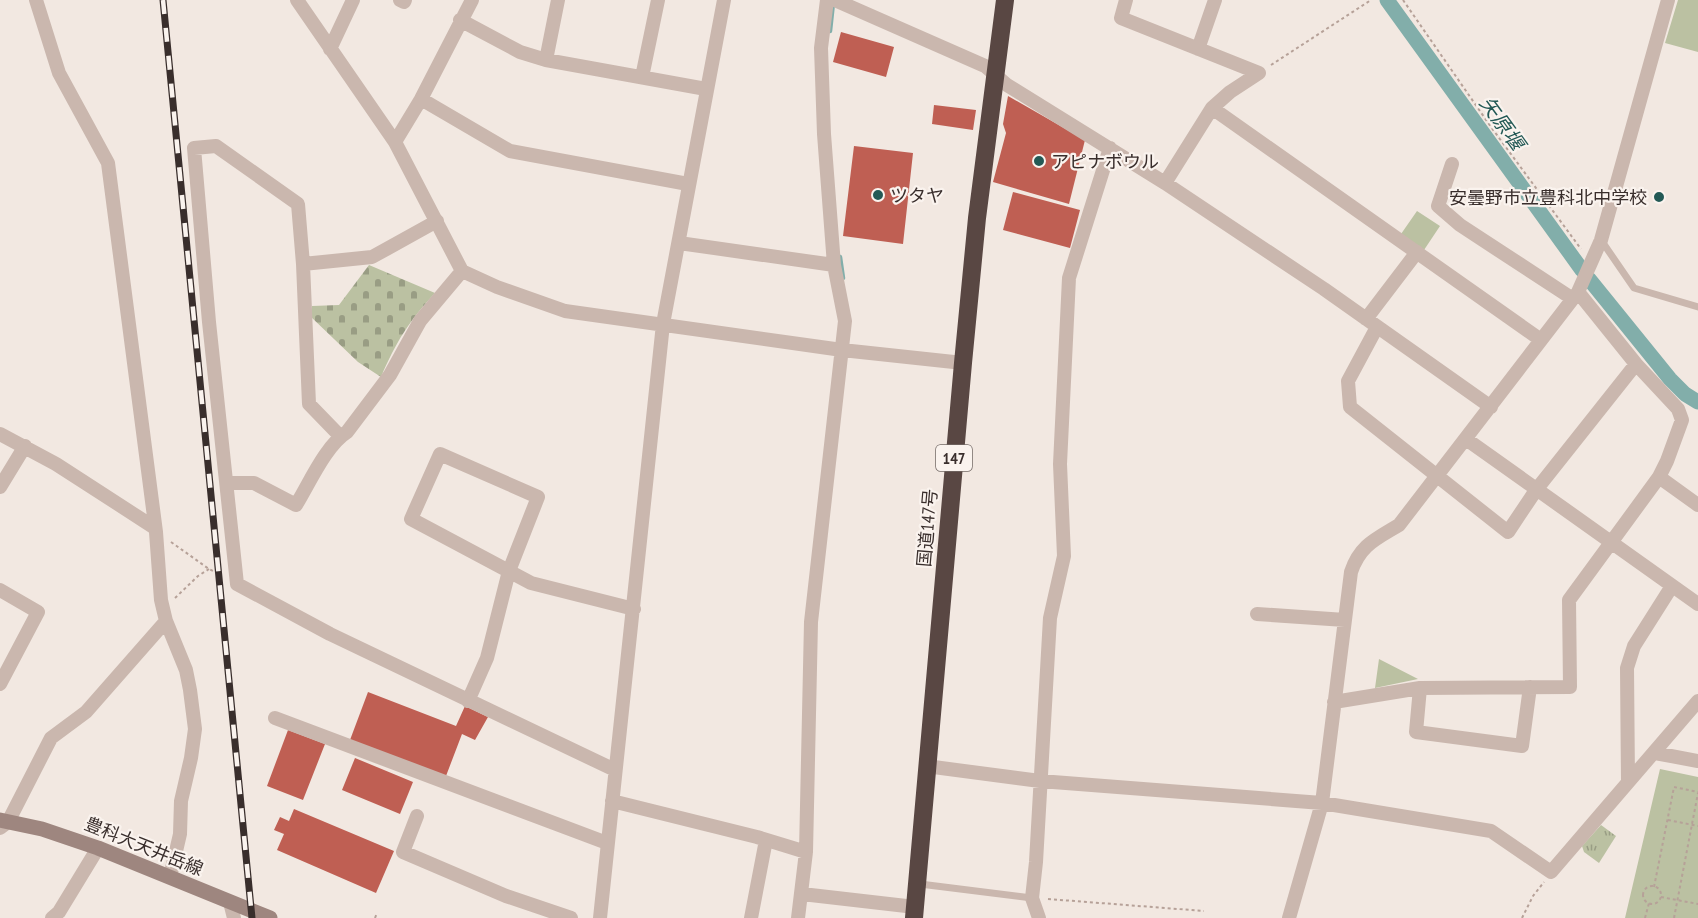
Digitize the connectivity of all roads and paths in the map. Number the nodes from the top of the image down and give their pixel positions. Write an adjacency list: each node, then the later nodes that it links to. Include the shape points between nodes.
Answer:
1 (36, 0): 60 (street, via 59,73 108,163)
2 (297, 0): 19 (street)
3 (353, 0): 19 (street)
4 (400, 0): 5 (street)
5 (405, 0)
6 (472, 0): 18 (street)
7 (558, 0): 21 (street)
8 (658, 0): 24 (street)
9 (724, 0): 25 (street)
10 (827, 0): 39 (street, via 821,48)
11 (835, 0): 23 (street, via 985,66)
12 (1005, 0): 23 (highway, 国道147号 / 147)
13 (1126, 0): 20 (street, via 1120,18)
14 (1215, 0): 20 (street)
15 (1371, 0): 22 (path)
16 (1403, 0): 37 (path)
17 (1668, 0): 34 (street)
18 (460, 21): 21 (street, via 520,52); 26 (street)
19 (330, 49): 28 (street)
20 (1198, 49): 22 (street)
21 (546, 60): 24 (street)
22 (1259, 73): 27 (street)
23 (995, 75): 29 (street); 47 (highway, 国道147号 / 147)
24 (642, 77): 25 (street)
25 (706, 89): 32 (street)
26 (421, 99): 28 (street); 32 (street, via 510,151)
27 (1212, 108): 31 (street); 36 (street)
28 (395, 142): 33 (street)
29 (1110, 148): 31 (street); 83 (street, via 1069,278 1060,464 1064,556 1050,618)
30 (1452, 164): 41 (street, via 1438,206 1460,225)
31 (1165, 183): 43 (street)
32 (688, 184): 35 (street)
33 (437, 220): 38 (street, via 372,257); 40 (street)
34 (1601, 240): 37 (street); 42 (lane, via 1634,288)
35 (679, 243): 39 (street); 44 (street)
36 (1417, 252): 43 (street); 45 (street)
37 (1592, 263): 41 (street)
38 (303, 264): 51 (street, via 309,404); 56 (street, via 298,204 216,146 194,148)
39 (834, 265): 46 (street, via 845,321)
40 (462, 271): 44 (street, via 566,311); 51 (street, via 420,321 390,375)
41 (1575, 296): 45 (street); 48 (street)
42 (1698, 307)
43 (1372, 323): 49 (street); 54 (street, via 1348,381 1350,407)
44 (663, 324): 46 (street); 68 (street)
45 (1541, 340): 49 (street)
46 (842, 350): 47 (street); 96 (street, via 812,622)
47 (963, 363): 81 (highway, 国道147号 / 147)
48 (1636, 364): 55 (street, via 1678,409 1682,420); 58 (street)
49 (1491, 407): 52 (street)
50 (0, 434): 53 (street)
51 (340, 436): 56 (street, via 296,505 254,483)
52 (1466, 439): 54 (street); 58 (street)
53 (25, 446): 57 (street); 60 (street)
54 (1438, 476): 58 (street, via 1508,532); 71 (street, via 1399,525 1357,555)
55 (1659, 477): 59 (street); 61 (street)
56 (227, 483): 64 (street)
57 (0, 487)
58 (1536, 490): 61 (street)
59 (1698, 505)
60 (156, 530): 62 (path); 70 (street)
61 (1610, 542): 65 (street); 73 (street, via 1569,600 1570,687)
62 (209, 569): 64 (path); 70 (path, via 198,576)
63 (509, 571): 63 (street, via 411,519 440,454 538,497); 68 (street, via 531,583); 75 (street, via 487,658)
64 (237, 584): 75 (street)
65 (1672, 586): 67 (street); 84 (street, via 1634,646 1626,668)
66 (0, 590): 72 (street, via 38,612)
67 (1698, 604)
68 (634, 609): 82 (street)
69 (1257, 614): 71 (street)
70 (165, 615): 90 (street, via 86,712 51,738); 98 (street, via 186,670 195,729)
71 (1345, 620): 77 (street)
72 (0, 684)
73 (1530, 687): 74 (street); 74 (street, via 1522,747 1416,732)
74 (1420, 688): 77 (street)
75 (468, 700): 82 (street)
76 (1698, 701): 79 (street)
77 (1334, 702): 87 (street)
78 (275, 718): 94 (street)
79 (1655, 753): 80 (street); 84 (street)
80 (1698, 761)
81 (926, 766): 83 (street); 99 (highway, 国道147号 / 147)
82 (615, 770): 86 (street)
83 (1040, 781): 87 (street); 103 (street)
84 (1628, 782): 97 (street)
85 (1698, 793): 89 (path, via 1674,787); 91 (path)
86 (612, 801): 93 (street); 94 (street)
87 (1322, 803): 97 (street, via 1491,831); 120 (street)
88 (417, 816): 115 (street, via 403,852 506,896)
89 (1667, 819): 91 (path); 100 (path)
90 (3, 823): 95 (main road, 豊科大天井岳線, via 51,832)
91 (1692, 824): 92 (path); 104 (path)
92 (1698, 826)
93 (766, 840): 96 (street); 117 (street)
94 (607, 843): 116 (street)
95 (98, 848): 98 (main road, 豊科大天井岳線); 111 (street)
96 (806, 852): 101 (street)
97 (1551, 872): 121 (path)
98 (170, 877): 105 (main road, 豊科大天井岳線)
99 (917, 884): 103 (lane); 110 (highway, 国道147号 / 147)
100 (1654, 886): 102 (path); 106 (path, via 1644,891)
101 (802, 894): 110 (street); 118 (street)
102 (1661, 897): 104 (path); 106 (path, via 1656,903)
103 (1032, 898): 108 (path); 119 (street)
104 (1678, 900): 107 (path); 123 (path)
105 (230, 902): 112 (street); 113 (main road, 豊科大天井岳線)
106 (1649, 903): 122 (path)
107 (1698, 904)
108 (1204, 911)
109 (377, 913): 114 (path)
110 (914, 913)
111 (52, 918)
112 (234, 918)
113 (270, 918)
114 (375, 918)
115 (571, 918)
116 (600, 918)
117 (752, 918)
118 (798, 918)
119 (1039, 918)
120 (1289, 918)
121 (1522, 918)
122 (1646, 918)
123 (1674, 918)

